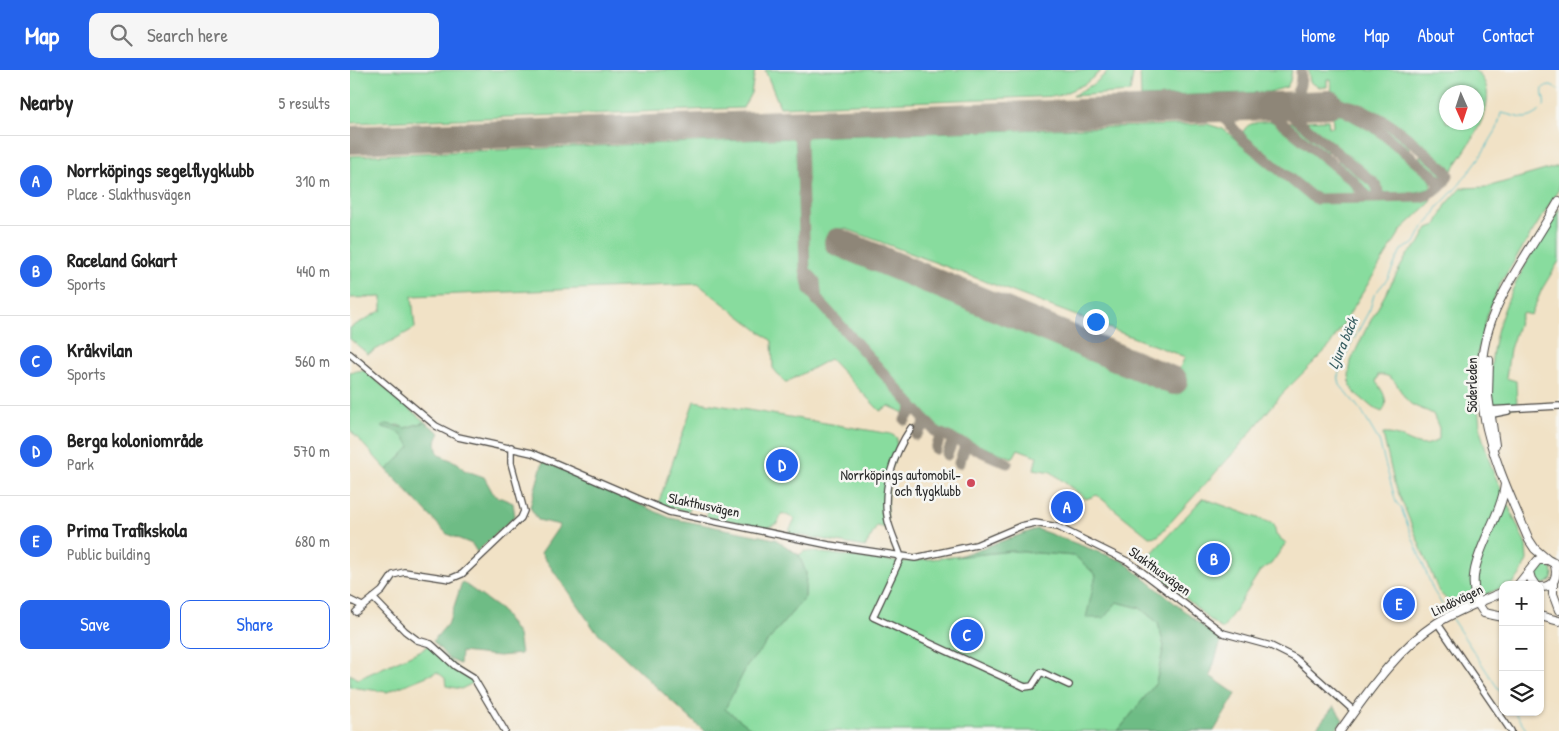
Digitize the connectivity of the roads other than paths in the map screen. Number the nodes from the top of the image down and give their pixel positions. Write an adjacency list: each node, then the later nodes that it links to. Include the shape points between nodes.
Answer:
1 (1559, 202): 4 (main road, Söderleden, via 1500,300 1487,339 1482,377)
2 (350, 354): 6 (street, Slakthusvägen, via 436,426 458,437)
3 (1559, 406): 4 (street)
4 (1487, 412): 7 (main road, Söderleden, via 1490,447); 8 (main road, Söderleden)
5 (910, 428): 10 (street, via 899,446 886,497 888,520)
6 (511, 447): 10 (street, Slakthusvägen, via 578,471 668,512); 19 (street, via 512,469 524,511 521,518 462,574 450,578 404,572 393,575)
7 (1505, 484): 8 (main road, Söderleden); 22 (main road, via 1474,576 1474,591)
8 (1509, 492): 9 (main road, Söderleden)
9 (1529, 540): 11 (main road, Söderleden, via 1535,550); 12 (main road, Söderleden, via 1533,554)
10 (901, 557): 32 (street, via 873,617 1025,687 1032,686 1040,672); 33 (street, Slakthusvägen, via 928,557 976,545 1035,523 1058,527 1130,562 1223,632 1271,646 1295,658)
11 (1553, 563): 12 (main road, via 1538,560); 13 (main road)
12 (1530, 569): 14 (main road); 15 (main road)
13 (1556, 578): 16 (main road); 24 (main road, via 1553,594)
14 (1521, 581)
15 (1532, 581)
16 (1544, 584)
17 (1544, 592): 24 (main road)
18 (1499, 594): 22 (main road, Lindövägen)
19 (373, 598): 23 (street); 34 (street, via 405,631 417,640 431,644 446,659 473,677)
20 (1499, 598): 22 (main road, Lindövägen)
21 (350, 600): 23 (street)
22 (1480, 605): 26 (main road, via 1488,615); 28 (main road, Lindövägen)
23 (362, 606): 25 (street)
24 (1558, 608)
25 (356, 612)
26 (1499, 616)
27 (1544, 617): 29 (main road)
28 (1451, 618): 30 (main road, Lindövägen); 31 (main road, Lindövägen, via 1413,641)
29 (1559, 621)
30 (1440, 627): 31 (main road, Lindövägen); 36 (street)
31 (1402, 652): 33 (main road, Lindövägen)
32 (1069, 685)
33 (1354, 710): 35 (main road, Lindövägen)
34 (505, 731)
35 (1340, 731)
36 (1511, 731)

